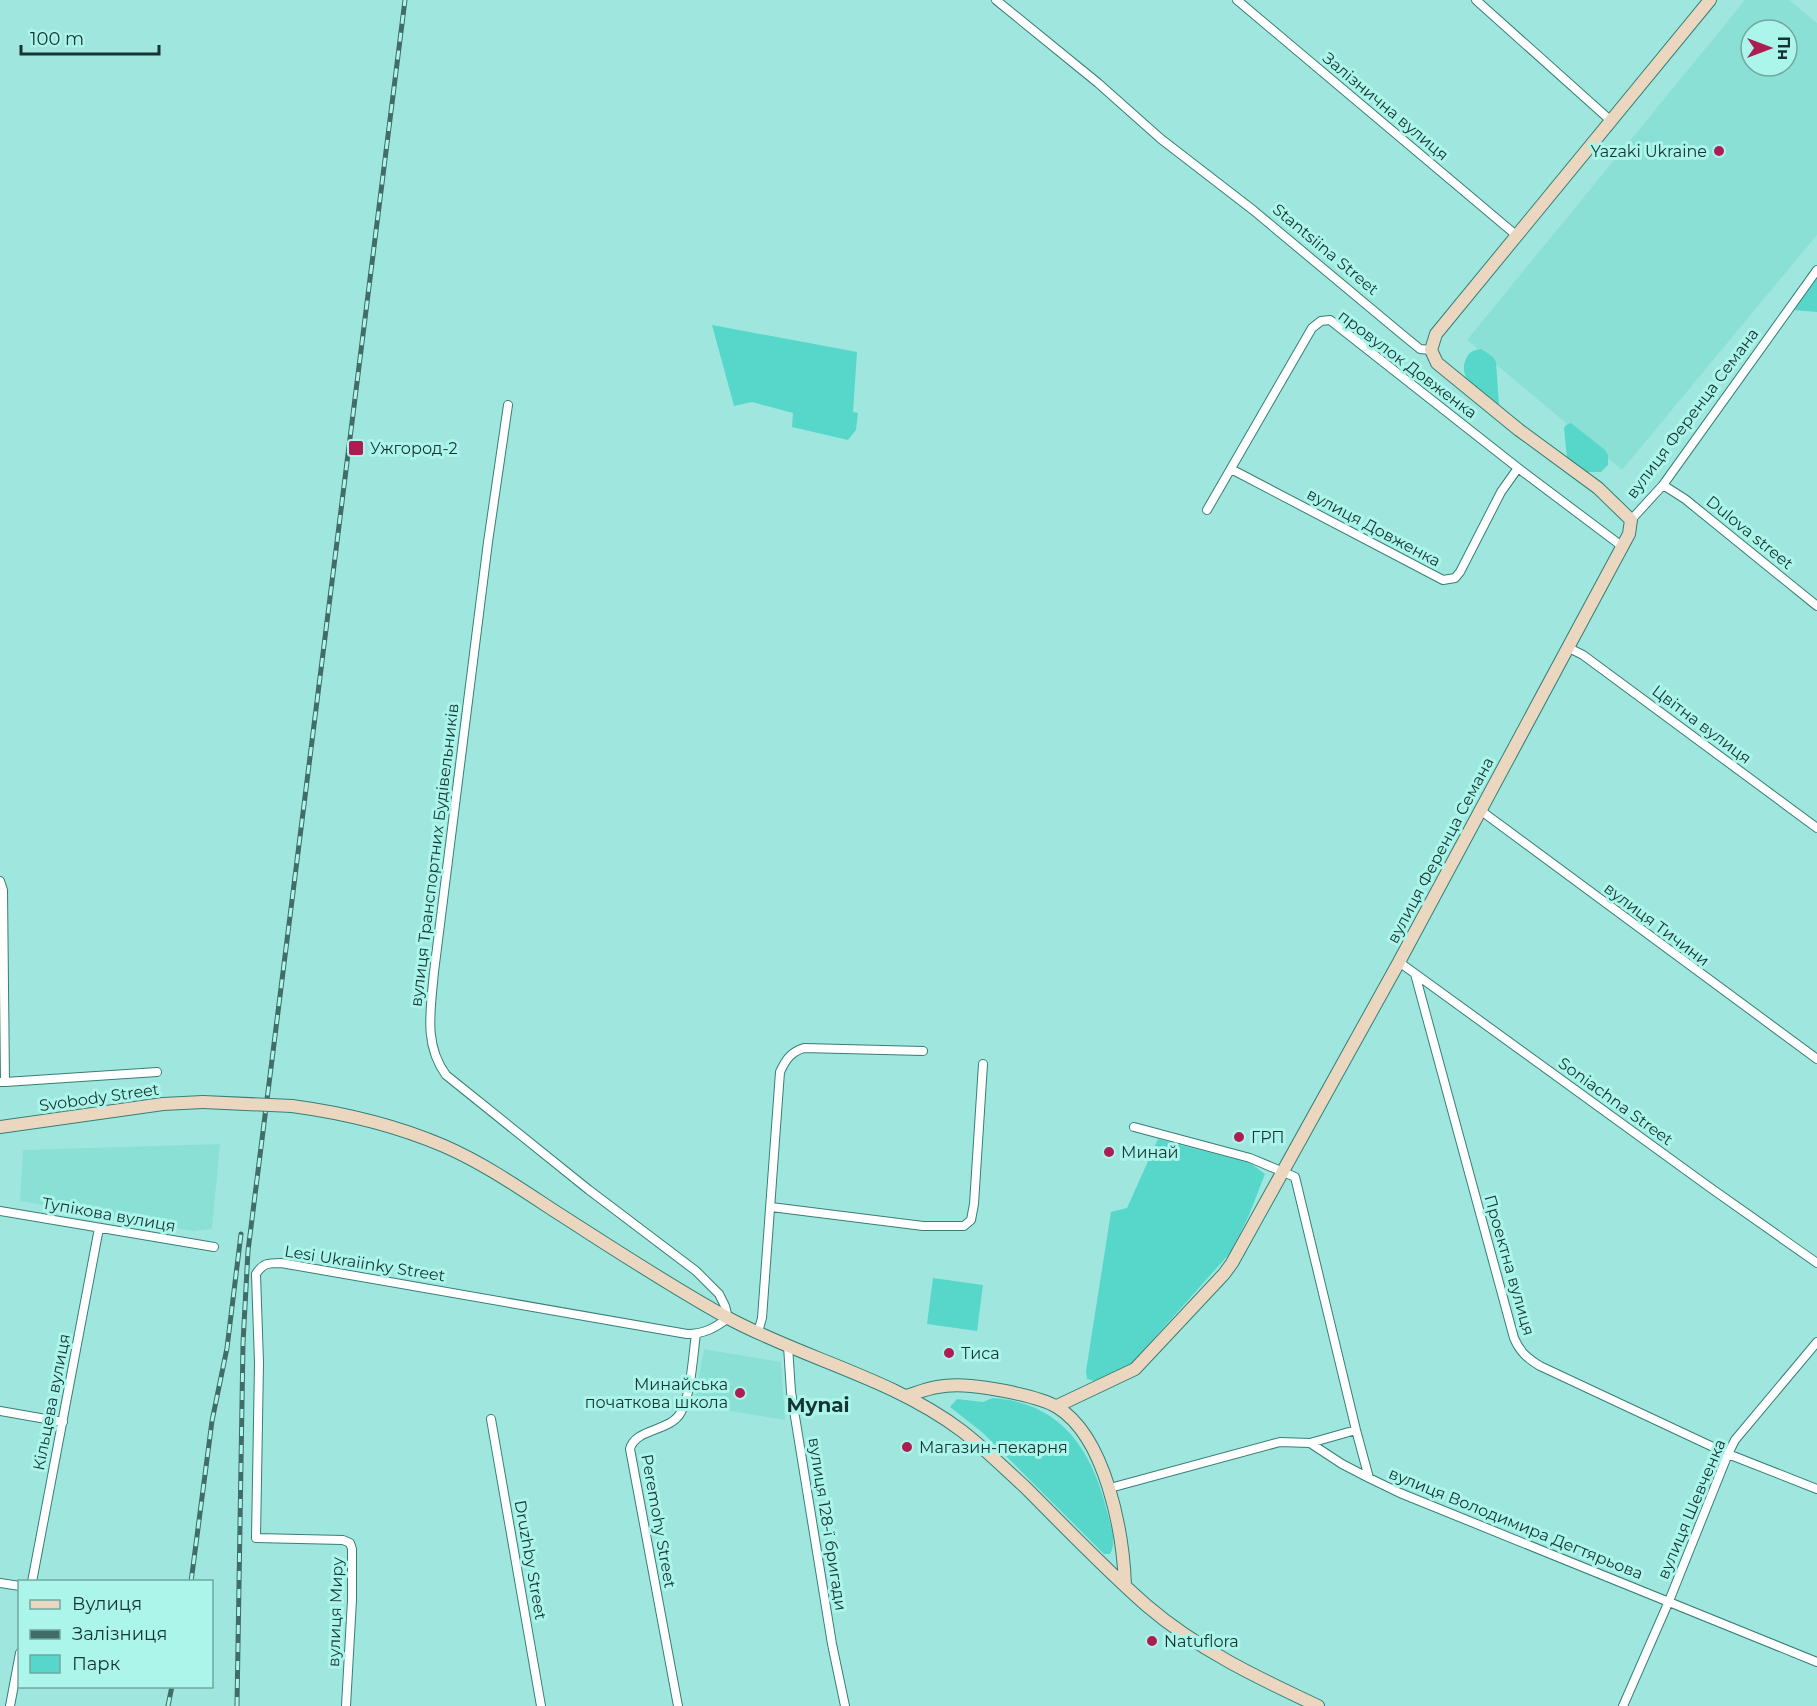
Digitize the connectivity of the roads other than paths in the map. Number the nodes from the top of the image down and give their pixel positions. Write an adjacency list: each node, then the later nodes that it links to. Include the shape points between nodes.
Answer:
1 (996, 0): 8 (street, Stantsiina Street, via 1420,349)
2 (1237, 0): 6 (street, Залізнична вулиця)
3 (1476, 0): 5 (street)
4 (1709, 0): 5 (street)
5 (1610, 120): 6 (street)
6 (1516, 235): 8 (street, via 1436,334)
7 (1817, 270): 12 (street, вулиця Ференца Семана)
8 (1431, 350): 14 (street, Stantsiina Street, via 1433,359 1448,374 1598,488)
9 (508, 405): 36 (street, вулиця Транспортних Будівельників, via 434,972 432,1047 446,1075 696,1271 719,1294)
10 (1518, 468): 11 (street, вулиця Довженка, via 1501,492 1460,572 1455,578 1443,580); 11 (street, провулок Довженка, via 1330,320 1312,328); 15 (street, провулок Довженка)
11 (1231, 469): 13 (street, провулок Довженка)
12 (1663, 485): 14 (street, вулиця Ференца Семана); 16 (street, Dulova street)
13 (1207, 510)
14 (1631, 520): 15 (street, вулиця Ференца Семана)
15 (1623, 547): 17 (street, вулиця Ференца Семана)
16 (1817, 606)
17 (1567, 647): 18 (street, вулиця Ференца Семана); 19 (street, Цвітна вулиця, via 1583,654)
18 (1480, 810): 21 (street, вулиця Ференца Семана); 24 (street, вулиця Тичини)
19 (1817, 828)
20 (0, 881): 27 (street)
21 (1398, 962): 22 (street, Soniachna Street); 30 (street, вулиця Ференца Семана)
22 (1415, 974): 35 (street, Soniachna Street); 48 (street, Проектна вулиця, via 1519,1349 1540,1366)
23 (923, 1051): 31 (street, via 804,1048 793,1052 780,1072)
24 (1817, 1059)
25 (983, 1064): 31 (street, via 974,1204 971,1220 964,1226 923,1226)
26 (157, 1072): 27 (street)
27 (2, 1082)
28 (0, 1127): 36 (street, Svobody Street, bridge, via 203,1102 292,1106 363,1118 444,1146 492,1170)
29 (1134, 1127): 30 (street, via 1250,1158)
30 (1284, 1172): 42 (street, вулиця Ференца Семана, via 1224,1274 1144,1361 1127,1374); 46 (street, вулиця Володимира Дегтярьова, via 1295,1177)
31 (771, 1207): 37 (street)
32 (0, 1211): 33 (street, Тупікова вулиця)
33 (99, 1228): 34 (street, Тупікова вулиця); 45 (street, Кільцева вулиця)
34 (214, 1247)
35 (1817, 1263)
36 (728, 1318): 37 (street, Svobody Street); 38 (street, via 716,1328)
37 (758, 1332): 40 (street, Svobody Street)
38 (696, 1334): 52 (street, Lesi Ukraiinky Street, via 268,1263 256,1274); 63 (street, Peremohy Street, via 681,1412 663,1427 639,1437 630,1449)
39 (1817, 1342): 48 (street, вулиця Шевченка, via 1735,1440)
40 (788, 1346): 41 (street, Svobody Street); 64 (street, вулиця 128-ї бригади, via 791,1392 832,1644)
41 (906, 1396): 42 (street, via 937,1387 978,1386); 55 (street, Svobody Street, via 976,1442)
42 (1057, 1406): 50 (street, via 1078,1426 1091,1446)
43 (0, 1411): 45 (street)
44 (491, 1419): 62 (street, Druzhby Street)
45 (63, 1422): 53 (street, Кільцева вулиця)
46 (1356, 1430): 47 (street); 49 (street, вулиця Володимира Дегтярьова)
47 (1310, 1443): 49 (street); 50 (street, via 1280,1442)
48 (1728, 1454): 51 (street, Проектна вулиця); 57 (street, вулиця Шевченка)
49 (1369, 1478): 57 (street, вулиця Володимира Дегтярьова)
50 (1110, 1488): 55 (street, via 1123,1544)
51 (1817, 1490)
52 (256, 1538): 61 (street, вулиця Миру, via 350,1543 352,1600)
53 (32, 1580)
54 (0, 1583): 56 (street)
55 (1125, 1585): 65 (street, Svobody Street, via 1198,1644)
56 (18, 1586)
57 (1669, 1601): 58 (street, вулиця Володимира Дегтярьова); 66 (street, вулиця Шевченка)
58 (1817, 1662)
59 (18, 1664): 60 (street)
60 (10, 1706)
61 (346, 1706)
62 (541, 1706)
63 (678, 1706)
64 (846, 1706)
65 (1318, 1706)
66 (1623, 1706)

